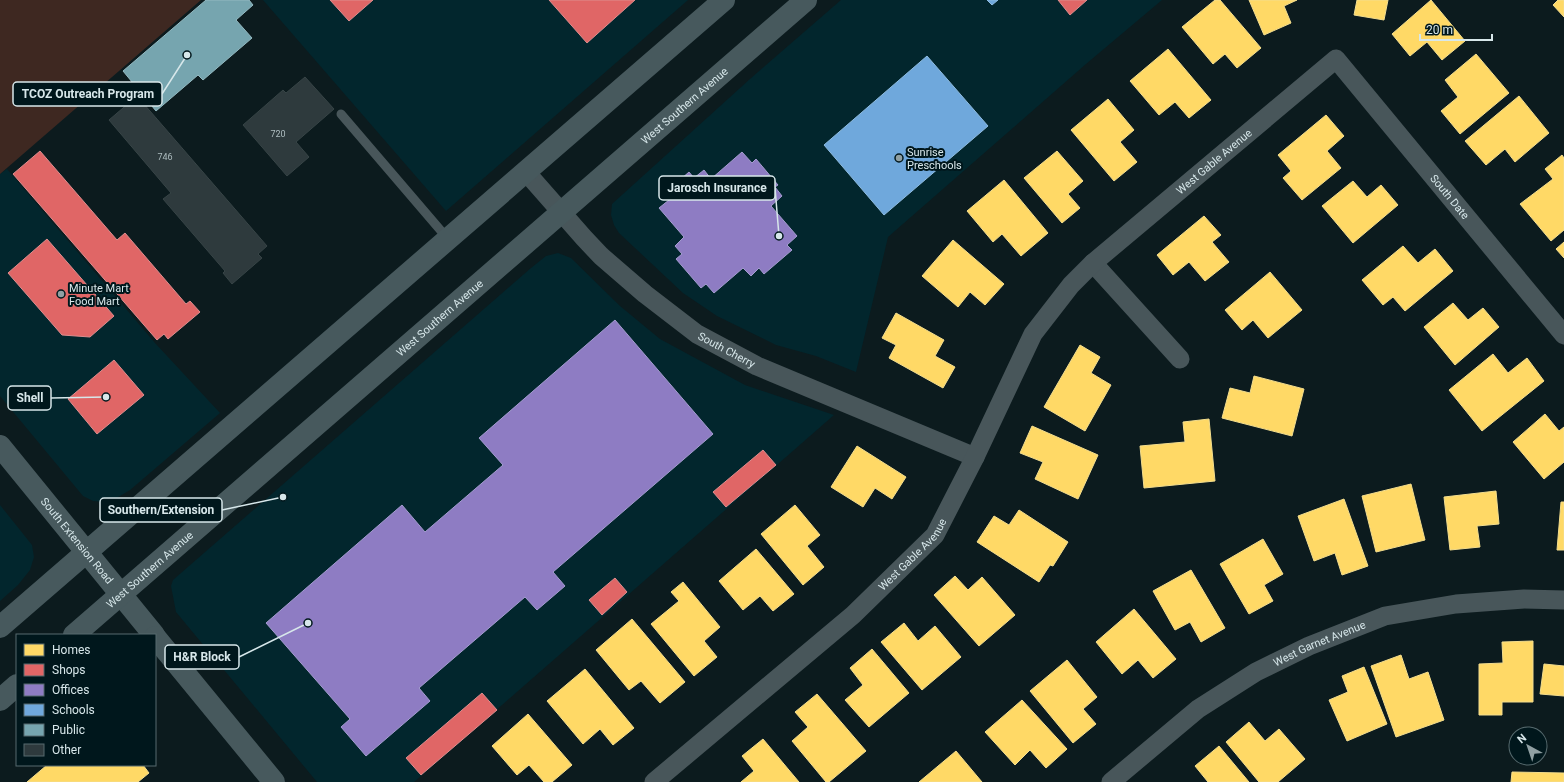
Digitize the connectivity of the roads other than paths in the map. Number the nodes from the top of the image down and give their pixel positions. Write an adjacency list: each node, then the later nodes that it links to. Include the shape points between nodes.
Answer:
1 (724, 0): 5 (main road)
2 (806, 0): 6 (main road, West Southern Avenue)
3 (1336, 59): 8 (street, West Gable Avenue); 9 (street, South Date)
4 (341, 114): 7 (lane)
5 (526, 172): 6 (street, South Cherry); 7 (main road)
6 (561, 212): 12 (street, South Cherry, via 601,256 645,294 698,334 757,366); 14 (main road, West Southern Avenue)
7 (448, 239): 13 (main road)
8 (1092, 263): 10 (street); 12 (street, West Gable Avenue, via 1071,285 1033,334)
9 (1564, 335)
10 (1180, 359)
11 (0, 446): 13 (main road, South Extension Road)
12 (975, 457): 23 (street, West Gable Avenue, via 935,535 853,615)
13 (86, 552): 14 (main road, South Extension Road); 16 (main road)
14 (121, 596): 17 (main road, West Southern Avenue); 18 (main road, South Extension Road)
15 (1564, 600): 24 (street, West Garnet Avenue, via 1524,599 1456,604 1399,613 1316,643 1256,672 1198,709)
16 (0, 627)
17 (75, 634)
18 (152, 634)
19 (156, 638): 22 (main road, South Extension Road)
20 (16, 686): 21 (main road)
21 (0, 700)
22 (274, 782)
23 (654, 782)
24 (1111, 782)

